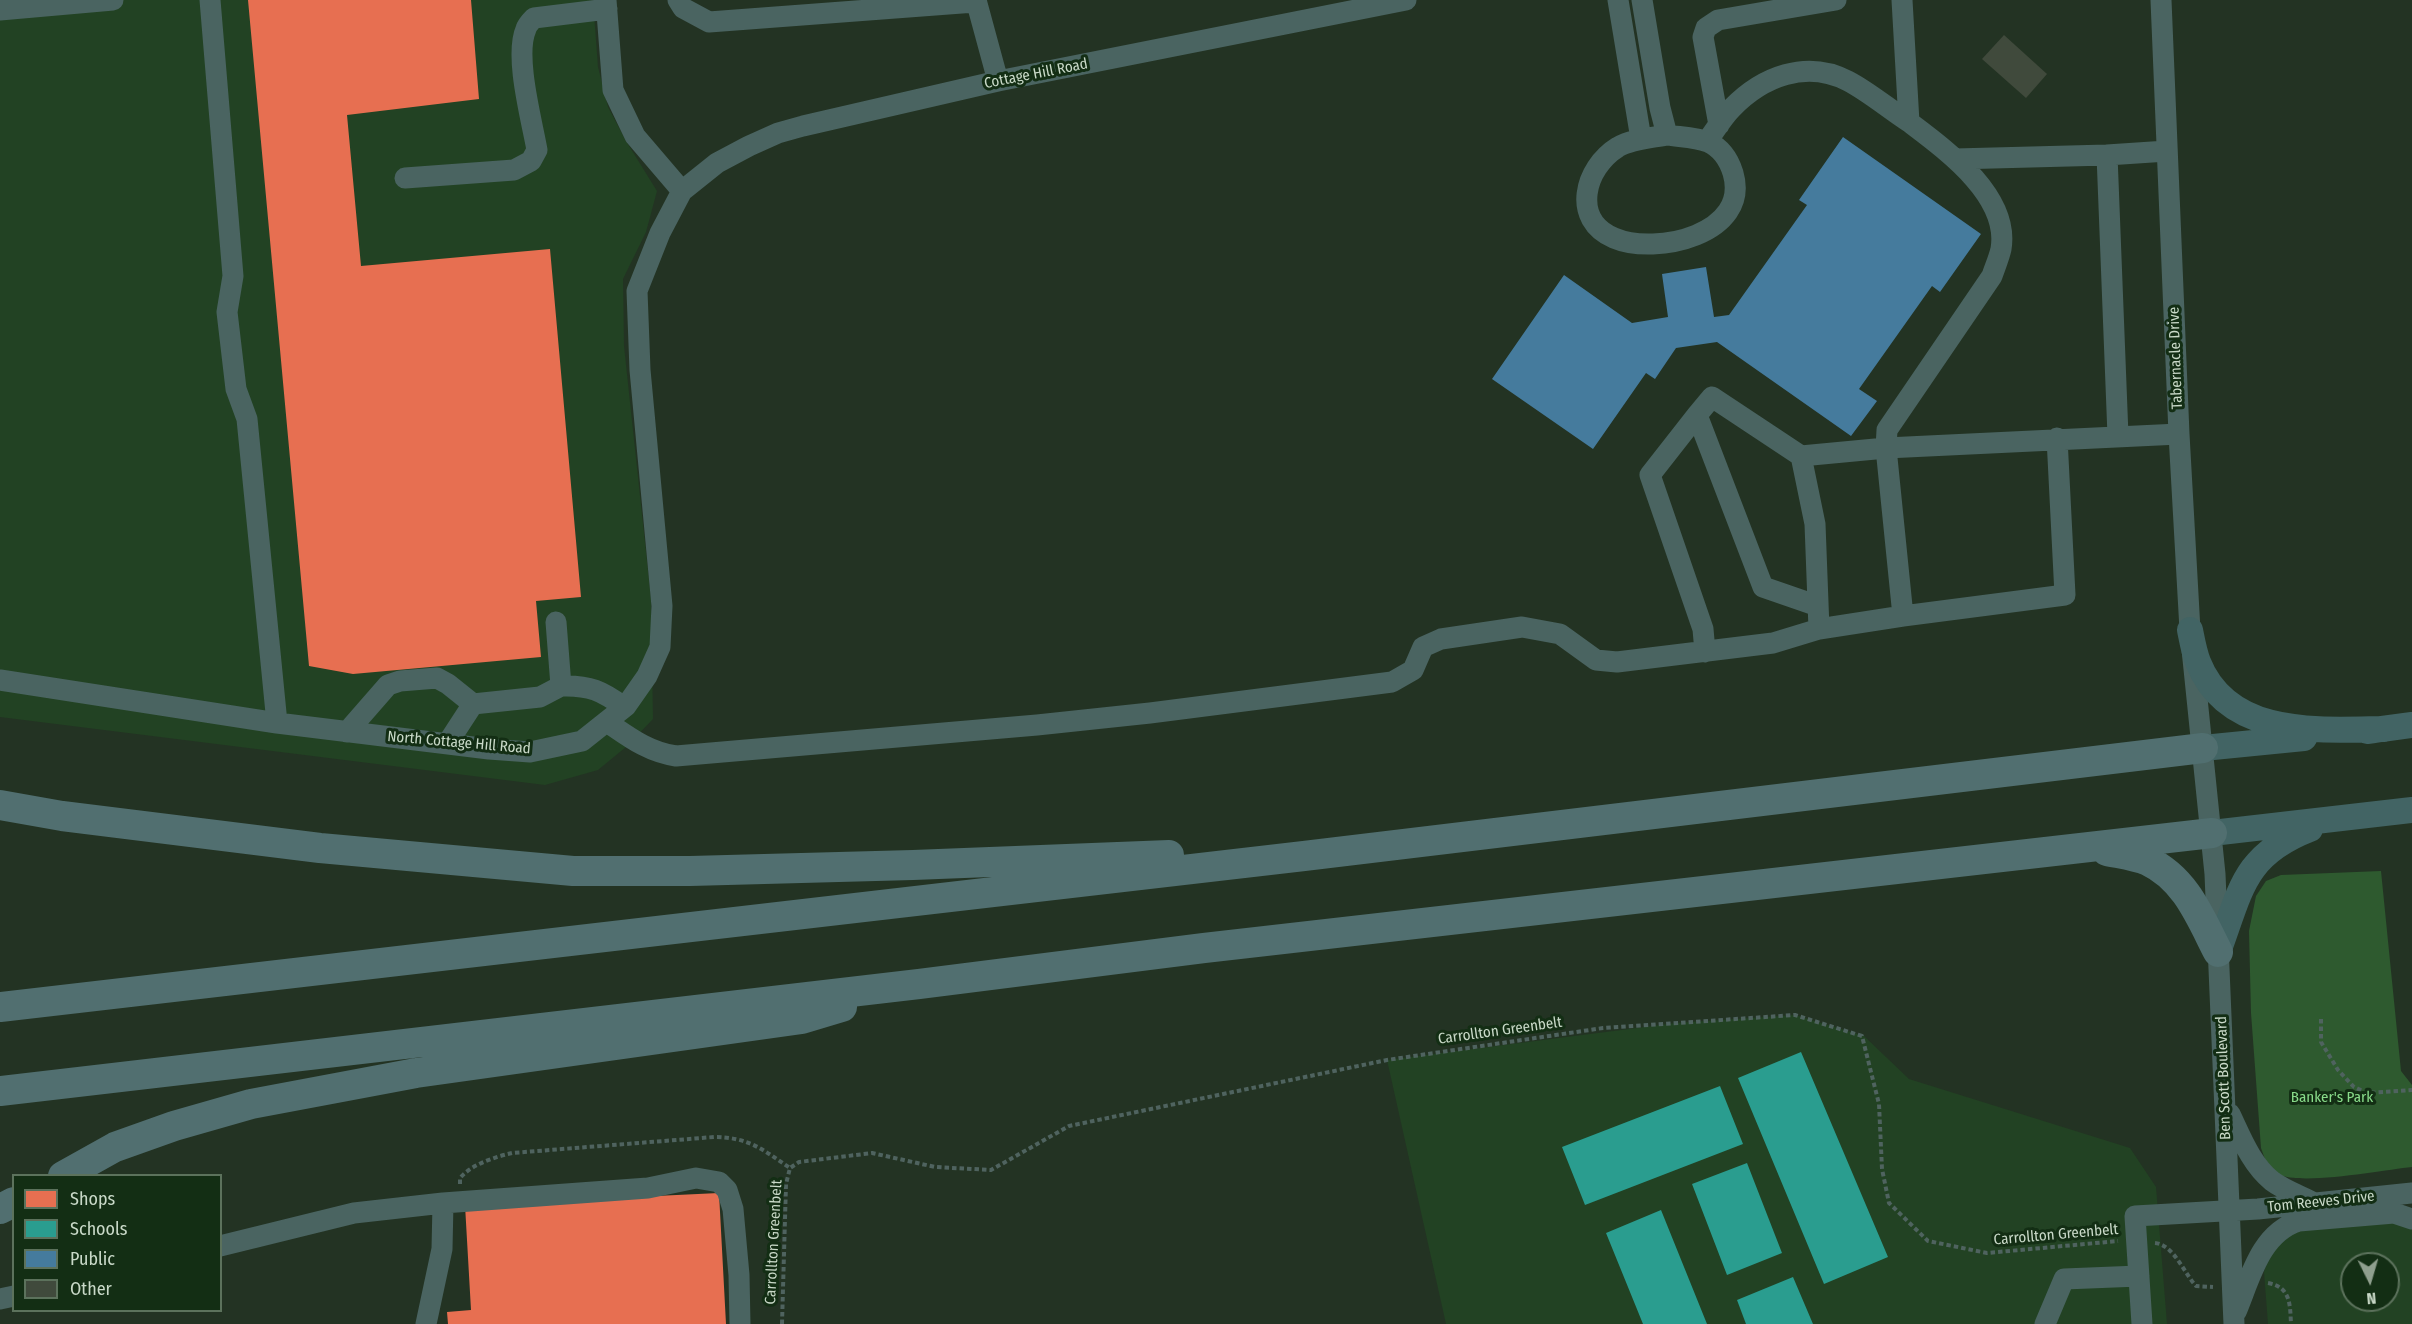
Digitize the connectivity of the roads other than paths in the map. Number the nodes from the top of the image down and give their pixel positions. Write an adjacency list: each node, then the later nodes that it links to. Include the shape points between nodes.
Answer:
1 (113, 0): 13 (street)
2 (210, 0): 41 (street, via 233,276 227,312 236,389 247,419)
3 (678, 0): 10 (street, via 683,8 709,22)
4 (1406, 0): 11 (street, Cottage Hill Road)
5 (1617, 0): 18 (street)
6 (1642, 0): 17 (street)
7 (1836, 0): 16 (street, via 1718,20 1706,28 1703,37)
8 (1902, 0): 15 (street)
9 (2161, 0): 19 (street, Tabernacle Drive)
10 (975, 1): 14 (street)
11 (1370, 3): 14 (street, Cottage Hill Road, via 1157,51)
12 (606, 5): 22 (street, via 534,18 526,28 522,66 537,150 531,161 513,170); 23 (street, via 613,90 635,136)
13 (0, 10)
14 (998, 81): 23 (street, Cottage Hill Road, via 778,133 717,163)
15 (1909, 122): 16 (street, via 1847,80 1805,71 1780,75 1754,88); 21 (street)
16 (1713, 133): 17 (street); 18 (street, via 1736,183 1729,212 1697,235 1652,244 1604,233 1594,225 1586,194 1589,177 1603,160 1618,147)
17 (1667, 135): 18 (street)
18 (1641, 139)
19 (2167, 151): 20 (street); 25 (street, Tabernacle Drive)
20 (2107, 155): 21 (street); 26 (street)
21 (1955, 159): 28 (street, via 1969,172 1998,215 2001,249 1992,276 1887,430)
22 (405, 178)
23 (682, 191): 39 (street, North Cottage Hill Road, via 637,291 640,370 662,606 660,647 647,676)
24 (1697, 415): 29 (street, via 1712,397); 30 (street, via 1763,587); 35 (street, via 1650,475 1703,629)
25 (2179, 434): 26 (street); 34 (street, Tabernacle Drive)
26 (2118, 436): 27 (street)
27 (2057, 438): 28 (street); 31 (street, via 2065,595)
28 (1886, 448): 29 (street); 31 (street)
29 (1802, 456): 30 (street, via 1815,524)
30 (1818, 606): 33 (street)
31 (1903, 616): 33 (street)
32 (556, 622): 37 (street)
33 (1819, 628): 35 (street, via 1773,642)
34 (2190, 630): 43 (main road, via 2198,663 2211,685 2229,703 2254,718 2304,729); 46 (street, Tabernacle Drive)
35 (1705, 652): 40 (street, via 1617,662 1596,660 1560,633 1522,627 1432,643 1423,647 1413,670 1392,682 1037,725 676,756 646,748)
36 (0, 680): 41 (street, North Cottage Hill Road)
37 (561, 686): 38 (street, via 540,697); 39 (street, via 580,685 602,691)
38 (473, 704): 44 (street, via 436,678 400,681 388,685); 45 (street)
39 (624, 707): 40 (street, North Cottage Hill Road)
40 (607, 722): 45 (street, North Cottage Hill Road, via 582,741 530,752)
41 (277, 723): 44 (street, North Cottage Hill Road)
42 (2412, 725): 43 (main road)
43 (2385, 729): 46 (main road)
44 (347, 732): 45 (street, North Cottage Hill Road)
45 (447, 744)
46 (2203, 748): 50 (street, Ben Scott Boulevard); 52 (highway)
47 (0, 805): 52 (highway, via 320,848 573,871 843,867 1158,855)
48 (2412, 810): 49 (main road)
49 (2347, 818): 50 (main road); 53 (main road, via 2294,835 2258,860 2241,891)
50 (2212, 833): 51 (highway); 53 (street, Ben Scott Boulevard)
51 (2087, 846): 53 (highway, via 2146,860 2168,872 2186,892); 54 (highway)
52 (1304, 856): 55 (highway)
53 (2218, 952): 57 (street, Ben Scott Boulevard)
54 (919, 984): 56 (highway); 58 (highway, via 802,1019 416,1073 251,1104 115,1147)
55 (0, 1007)
56 (0, 1090)
57 (2225, 1105): 61 (street, via 2260,1170 2274,1182); 62 (street, Ben Scott Boulevard)
58 (67, 1174)
59 (2412, 1192): 61 (street, Tom Reeves Drive)
60 (443, 1203): 64 (street, via 354,1213); 67 (street, via 442,1249); 68 (street, via 648,1188 696,1178 719,1182 727,1190 733,1209)
61 (2315, 1203): 62 (street, Tom Reeves Drive)
62 (2230, 1211): 65 (street, Tom Reeves Drive, via 2135,1216); 66 (street, Ben Scott Boulevard)
63 (2412, 1219): 66 (street, via 2394,1213 2286,1225 2265,1245)
64 (222, 1246)
65 (2139, 1276): 69 (street, via 2064,1279); 70 (street)
66 (2233, 1321)
67 (426, 1324)
68 (740, 1324)
69 (2045, 1324)
70 (2142, 1324)

